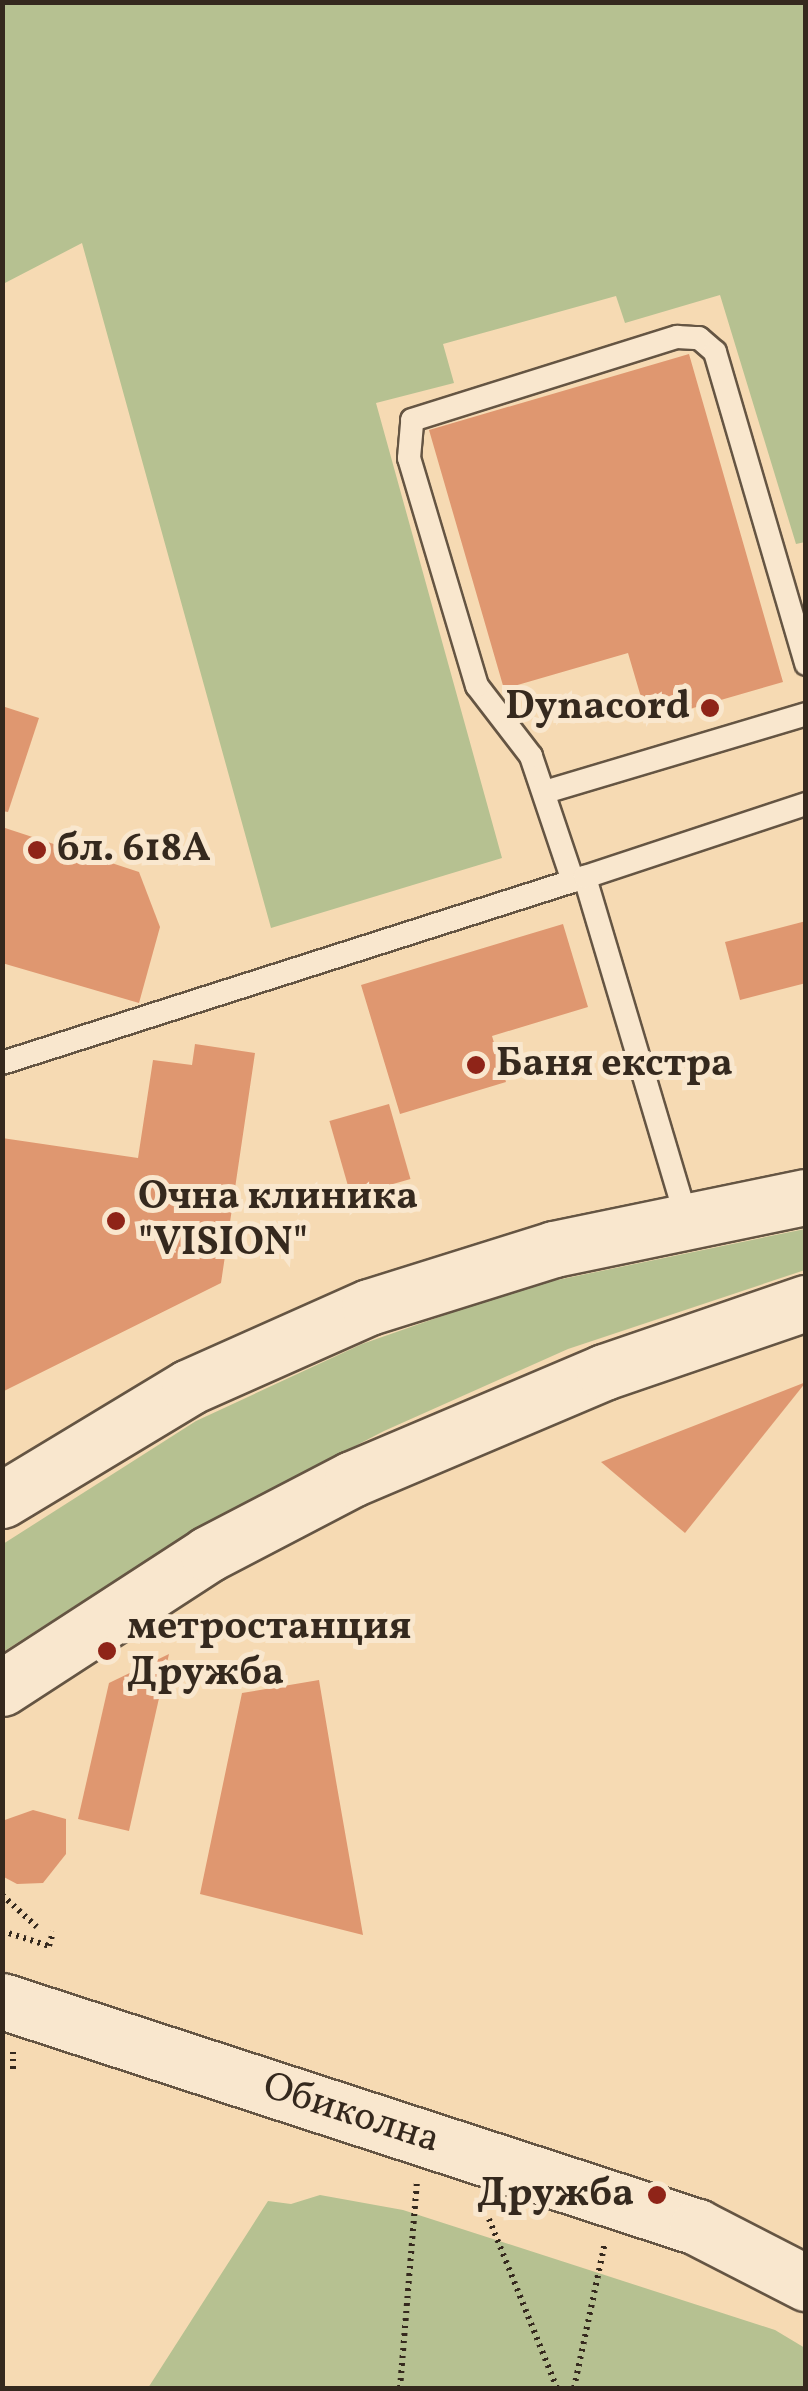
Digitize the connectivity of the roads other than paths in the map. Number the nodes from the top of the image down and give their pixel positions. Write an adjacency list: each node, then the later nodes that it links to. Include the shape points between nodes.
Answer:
1 (806, 664): 3 (lane, via 715,352 699,338 677,337 412,420 409,458 477,686 531,756)
2 (806, 714): 3 (lane)
3 (545, 792): 5 (lane)
4 (806, 804): 5 (lane)
5 (580, 879): 6 (lane); 8 (lane)
6 (2, 1063)
7 (806, 1197): 8 (main road)
8 (687, 1220): 10 (main road, via 449,1279 264,1350 188,1387)
9 (806, 1303): 11 (main road, via 604,1372 352,1479 208,1554)
10 (2, 1500)
11 (2, 1688)
12 (9, 2026): 13 (main road, Обиколна, via 696,2227)
13 (806, 2283)

